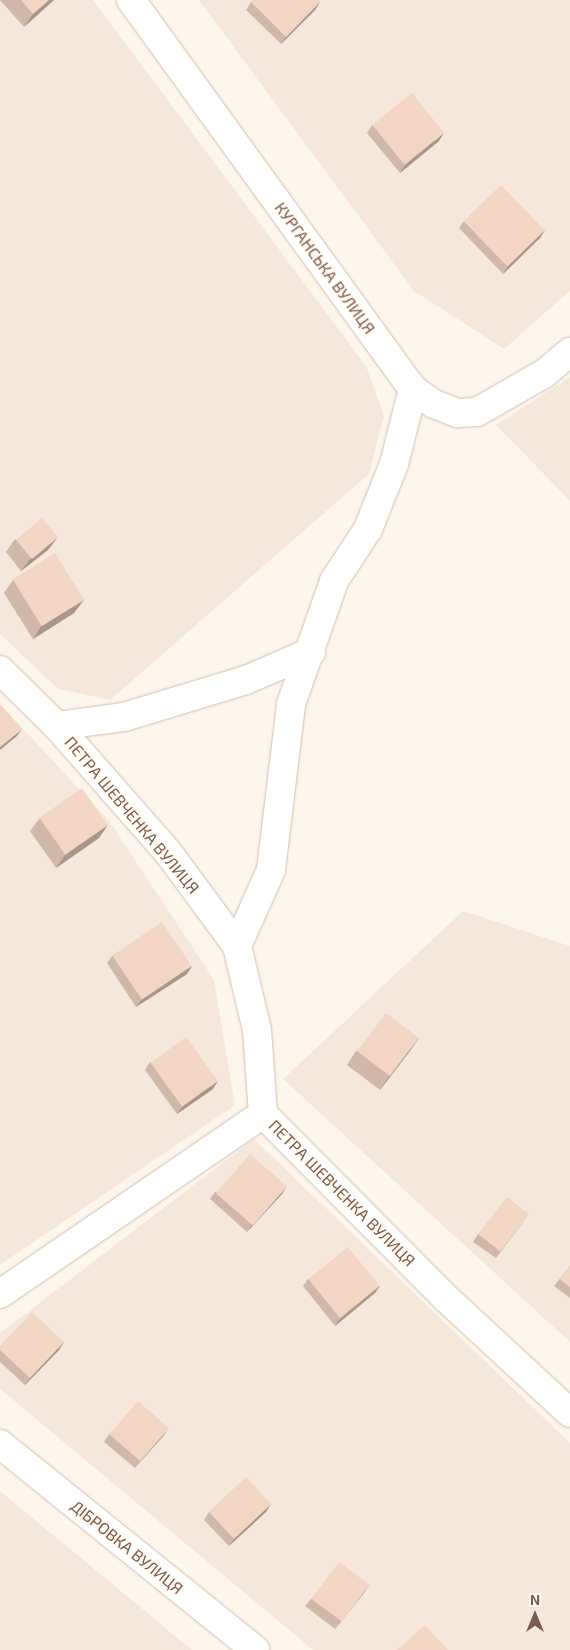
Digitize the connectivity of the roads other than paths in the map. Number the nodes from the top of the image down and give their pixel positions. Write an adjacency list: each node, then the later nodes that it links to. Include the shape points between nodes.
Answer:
1 (130, 0): 3 (street, КУРГАНСЬКА ВУЛИЦЯ)
2 (570, 352): 3 (street, КУРГАНСЬКА ВУЛИЦЯ, via 537,378 477,412 458,413 434,404)
3 (413, 389): 4 (street, via 394,464 368,529 334,581)
4 (311, 652): 6 (street, via 246,680 124,717); 7 (street, via 291,704 271,870)
5 (0, 670): 6 (street, ПЕТРА ШЕВЧЕНКА ВУЛИЦЯ)
6 (57, 726): 7 (street, ПЕТРА ШЕВЧЕНКА ВУЛИЦЯ, via 167,851)
7 (237, 946): 8 (street, ПЕТРА ШЕВЧЕНКА ВУЛИЦЯ, via 257,1030)
8 (263, 1114): 9 (street); 10 (street, ПЕТРА ШЕВЧЕНКА ВУЛИЦЯ, via 448,1300)
9 (0, 1294)
10 (570, 1412)
11 (0, 1444): 12 (street, ДІБРОВКА ВУЛИЦЯ)
12 (255, 1650)

